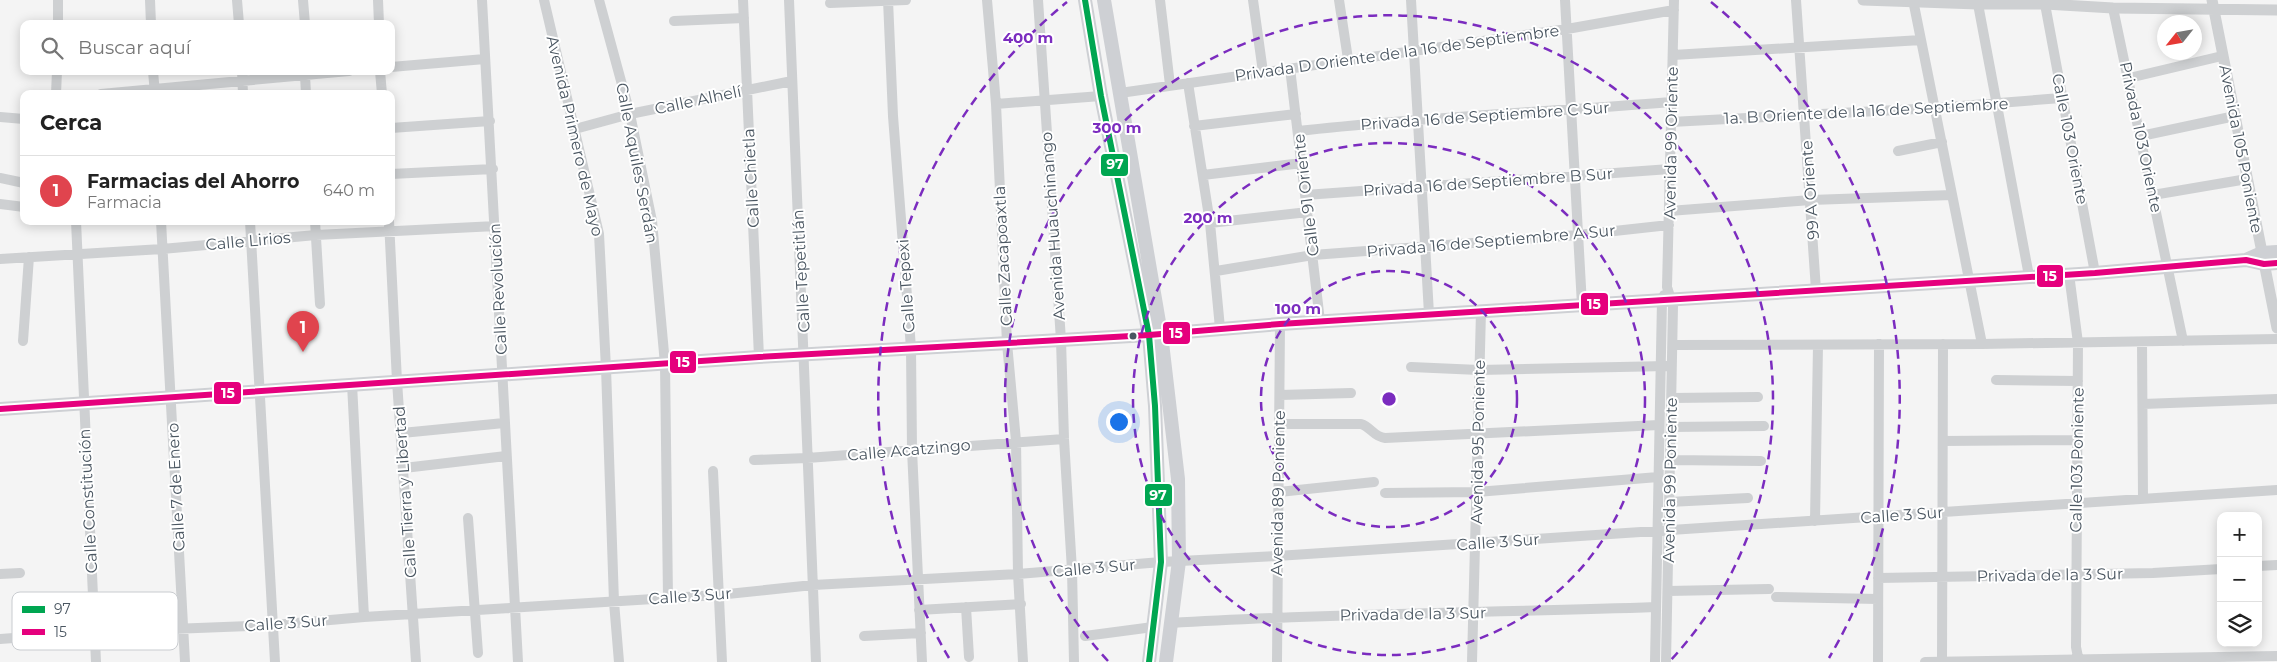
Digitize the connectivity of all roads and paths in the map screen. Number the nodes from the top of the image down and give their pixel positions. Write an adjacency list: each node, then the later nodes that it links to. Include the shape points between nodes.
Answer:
1 (58, 0): 33 (street)
2 (150, 0): 34 (street)
3 (237, 0): 35 (street)
4 (303, 0): 36 (street)
5 (378, 0): 37 (street)
6 (482, 0): 45 (street, Calle Revolución)
7 (544, 0): 86 (street, Avenida Primero de Mayo)
8 (599, 0): 75 (street, Calle Aquiles Serdán)
9 (743, 0): 32 (street, Calle Chietla)
10 (789, 0): 56 (street, Calle Tepetitlán)
11 (888, 0): 12 (street); 25 (street); 157 (street, Calle Tepexi)
12 (906, 0)
13 (987, 0): 72 (street, Calle Zacapoaxtla)
14 (1038, 0): 69 (street, Avenida Huauchinango)
15 (1084, 0): 67 (main road)
16 (1104, 0): 66 (main road)
17 (1160, 0): 58 (street)
18 (1253, 0): 49 (street)
19 (1339, 0): 46 (street)
20 (1410, 0): 42 (street)
21 (1565, 0): 39 (street)
22 (1796, 0): 41 (street, 99 A Oriente)
23 (1863, 0): 24 (street)
24 (1914, 1): 26 (street); 40 (street)
25 (830, 3)
26 (1978, 4): 27 (street); 71 (street)
27 (2045, 4): 30 (street); 68 (street, Calle 103 Oriente)
28 (2212, 4): 30 (street); 31 (street); 44 (street, Avenida 105 Poniente)
29 (1674, 5): 39 (street, Privada D Oriente de la 16 de Septiembre); 43 (street, Avenida 99 Oriente)
30 (2113, 8): 55 (street, Privada 103 Oriente)
31 (2277, 10)
32 (744, 18): 38 (street); 59 (street, Calle Chietla)
33 (58, 20)
34 (151, 20)
35 (239, 20)
36 (305, 20)
37 (379, 20)
38 (674, 22)
39 (1567, 29): 42 (street, Privada D Oriente de la 16 de Septiembre); 74 (street)
40 (1922, 40): 41 (street); 73 (street)
41 (1800, 46): 43 (street); 77 (street, 99 A Oriente)
42 (1414, 50): 46 (street, Privada D Oriente de la 16 de Septiembre); 80 (street)
43 (1673, 55): 70 (street, Avenida 99 Oriente)
44 (2222, 56): 55 (street); 78 (street, Avenida 105 Poniente)
45 (485, 59): 47 (street); 82 (street, Calle Revolución)
46 (1348, 59): 48 (street, Privada D Oriente de la 16 de Septiembre)
47 (395, 67)
48 (1290, 68): 49 (street, Privada D Oriente de la 16 de Septiembre); 76 (street, Calle 91 Oriente)
49 (1264, 72): 57 (street, Privada D Oriente de la 16 de Septiembre)
50 (57, 75): 60 (street)
51 (153, 75): 61 (street)
52 (305, 75): 54 (street); 64 (street)
53 (380, 75): 65 (street)
54 (242, 76): 62 (street); 63 (street)
55 (2129, 78): 88 (street, Privada 103 Oriente)
56 (792, 81): 59 (street, Calle Alhelí); 158 (street, Calle Tepetitlán)
57 (1188, 83): 58 (street, Privada D Oriente de la 16 de Septiembre); 84 (street)
58 (1170, 85): 66 (street, Privada D Oriente de la 16 de Septiembre)
59 (746, 89): 75 (street, Calle Alhelí); 159 (street, Calle Chietla)
60 (56, 90)
61 (154, 90)
62 (160, 90)
63 (243, 90)
64 (306, 90)
65 (382, 90)
66 (1120, 92): 144 (main road)
67 (1101, 96): 69 (street); 144 (main road)
68 (2062, 98): 71 (street, 1a. B Oriente de la 16 de Septiembre); 130 (street, Calle 103 Oriente)
69 (1044, 100): 72 (street); 146 (street, Avenida Huauchinango)
70 (1671, 102): 74 (street, Privada 16 de Septiembre C Sur); 83 (street, Avenida 99 Oriente)
71 (1996, 103): 73 (street, 1a. B Oriente de la 16 de Septiembre); 132 (street)
72 (996, 104): 150 (street, Calle Zacapoaxtla)
73 (1936, 108): 77 (street, 1a. B Oriente de la 16 de Septiembre); 89 (street)
74 (1571, 110): 80 (street, Privada 16 de Septiembre C Sur); 96 (street)
75 (630, 114): 86 (street, Calle Alhelí); 160 (street, Calle Aquiles Serdán, via 652,221)
76 (1296, 114): 84 (street); 87 (street, Calle 91 Oriente)
77 (1805, 115): 83 (street, 1a. B Oriente de la 16 de Septiembre); 104 (street, 99 A Oriente)
78 (2234, 116): 88 (street); 98 (street, Avenida 105 Poniente)
79 (0, 117): 81 (street)
80 (1418, 118): 87 (street, Privada 16 de Septiembre C Sur); 100 (street)
81 (20, 119)
82 (490, 121): 85 (street); 92 (street, Calle Revolución)
83 (1671, 122): 93 (street, Avenida 99 Oriente)
84 (1194, 126): 95 (street)
85 (395, 128)
86 (576, 129): 164 (street, Avenida Primero de Mayo, via 599,234)
87 (1298, 131): 91 (street, Calle 91 Oriente)
88 (2141, 136): 103 (street, Privada 103 Oriente)
89 (1942, 142): 90 (street); 102 (street)
90 (1898, 151)
91 (1302, 163): 95 (street); 101 (street, Calle 91 Oriente)
92 (493, 169): 94 (street); 116 (street, Calle Revolución)
93 (1670, 170): 96 (street, Privada 16 de Septiembre B Sur); 107 (street, Avenida 99 Oriente)
94 (395, 174)
95 (1203, 174): 109 (street)
96 (1575, 175): 100 (street, Privada 16 de Septiembre B Sur); 118 (street)
97 (0, 178): 99 (street)
98 (2247, 179): 103 (street); 127 (street, Avenida 105 Poniente)
99 (20, 182)
100 (1421, 187): 101 (street, Privada 16 de Septiembre B Sur); 120 (street)
101 (1305, 195): 108 (street, Calle 91 Oriente)
102 (1952, 195): 104 (street); 133 (street)
103 (2153, 195): 128 (street, Privada 103 Oriente)
104 (1811, 200): 107 (street); 134 (street, 99 A Oriente)
105 (0, 204): 106 (street)
106 (20, 206)
107 (1669, 211): 114 (street, Avenida 99 Oriente)
108 (1308, 212): 109 (street); 124 (street, Calle 91 Oriente)
109 (1210, 223): 129 (street)
110 (76, 225): 123 (street, Calle Constitución)
111 (161, 225): 121 (street, Calle 7 de Enero)
112 (250, 225): 119 (street)
113 (315, 225): 117 (street)
114 (1669, 225): 118 (street, Privada 16 de Septiembre A Sur); 135 (street, Avenida 99 Oriente)
115 (389, 226): 116 (street, Calle Lirios); 117 (street, Calle Lirios); 168 (street, Calle Tierra y Libertad)
116 (496, 226): 166 (street, Calle Revolución)
117 (316, 235): 119 (street, Calle Lirios); 136 (street)
118 (1578, 235): 120 (street, Privada 16 de Septiembre A Sur); 137 (street)
119 (251, 239): 121 (street, Calle Lirios); 171 (street)
120 (1424, 247): 124 (street, Privada 16 de Septiembre A Sur); 139 (street)
121 (162, 249): 123 (street, Calle Lirios); 174 (street, Calle 7 de Enero)
122 (2277, 252): 127 (main road)
123 (78, 254): 125 (street, Calle Lirios); 178 (street, Calle Constitución)
124 (1313, 255): 129 (street, Privada 16 de Septiembre A Sur); 140 (street, Calle 91 Oriente)
125 (29, 257): 126 (street, Calle Lirios); 147 (street)
126 (0, 259)
127 (2267, 260): 128 (main road); 143 (street, Avenida 105 Poniente)
128 (2169, 266): 130 (main road); 148 (street)
129 (1216, 271): 142 (street)
130 (2095, 273): 131 (main road)
131 (2069, 274): 132 (main road); 151 (street, Calle 103 Poniente)
132 (2029, 276): 133 (main road)
133 (1970, 281): 134 (main road); 154 (street)
134 (1816, 290): 135 (main road)
135 (1667, 295): 137 (main road); 155 (street, Avenida 99 Poniente, via 1674,306); 161 (street, Avenida 99 Poniente)
136 (320, 304)
137 (1582, 305): 138 (main road)
138 (1481, 311): 139 (main road); 165 (street, Avenida 95 Poniente)
139 (1429, 314): 140 (main road)
140 (1320, 321): 141 (main road)
141 (1280, 324): 142 (main road); 173 (street, Avenida 89 Poniente)
142 (1220, 328): 144 (main road)
143 (2277, 328)
144 (1155, 334): 146 (main road); 218 (main road, via 1178,479); 219 (main road)
145 (2277, 339): 148 (street)
146 (1061, 340): 150 (main road); 188 (street, Avenida Huauchinango)
147 (23, 341)
148 (2183, 341): 149 (street)
149 (2142, 342): 151 (street); 179 (street)
150 (1007, 343): 157 (main road); 190 (street, Calle Zacapoaxtla)
151 (2078, 343): 154 (street); 169 (street, Calle 103 Poniente)
152 (1879, 344): 153 (street); 156 (street); 211 (street)
153 (1943, 344): 154 (street); 191 (street)
154 (1982, 344)
155 (1673, 345): 156 (street); 162 (street, Avenida 99 Poniente)
156 (1818, 345): 213 (street)
157 (910, 348): 158 (main road); 192 (street, Calle Tepexi)
158 (805, 354): 159 (main road); 194 (street, Calle Tepetitlán)
159 (760, 357): 160 (main road)
160 (665, 364): 164 (main road); 237 (street, Calle Aquiles Serdán)
161 (1660, 366): 162 (street); 165 (street); 183 (street, Avenida 99 Poniente)
162 (1672, 366): 176 (street, Avenida 99 Poniente)
163 (1411, 367): 165 (street)
164 (606, 368): 166 (main road); 239 (street, Avenida Primero de Mayo)
165 (1480, 370): 187 (street, Avenida 95 Poniente)
166 (502, 374): 168 (main road); 181 (street, Calle Revolución)
167 (1996, 380): 169 (street)
168 (397, 381): 170 (main road); 186 (street, Calle Tierra y Libertad)
169 (2078, 381): 189 (street, Calle 103 Poniente)
170 (352, 384): 171 (main road); 249 (street)
171 (261, 390): 174 (main road); 251 (street)
172 (1351, 393): 173 (street)
173 (1280, 395): 182 (street, Avenida 89 Poniente)
174 (172, 397): 178 (main road); 254 (street, Calle 7 de Enero)
175 (1758, 397): 176 (street)
176 (1672, 398): 185 (street, Avenida 99 Poniente)
177 (2277, 399): 179 (street)
178 (84, 403): 180 (main road); 234 (street, Calle Constitución)
179 (2142, 404): 207 (street)
180 (0, 409)
181 (504, 423): 186 (street); 193 (street, Calle Revolución)
182 (1279, 424): 187 (street, via 1361,424 1376,436 1385,438); 203 (street, Avenida 89 Poniente)
183 (1659, 425): 187 (street); 200 (street, Avenida 99 Poniente)
184 (1764, 426): 185 (street)
185 (1671, 427): 196 (street, Avenida 99 Poniente)
186 (402, 433): 198 (street, Calle Tierra y Libertad)
187 (1478, 434): 204 (street, Avenida 95 Poniente)
188 (1064, 439): 190 (street, Calle Acatzingo); 223 (street, Avenida Huauchinango)
189 (2078, 440): 191 (street); 209 (street, Calle 103 Poniente)
190 (1016, 441): 192 (street, Calle Acatzingo); 226 (street, Calle Zacapoaxtla)
191 (1943, 441): 210 (street)
192 (912, 450): 194 (street, Calle Acatzingo); 230 (street, Calle Tepexi)
193 (506, 456): 198 (street); 243 (street, Calle Revolución)
194 (807, 458): 195 (street, Calle Acatzingo); 231 (street, Calle Tepetitlán)
195 (754, 460)
196 (1670, 460): 197 (street); 208 (street, Avenida 99 Poniente)
197 (1761, 461)
198 (404, 468): 247 (street, Calle Tierra y Libertad)
199 (713, 471): 235 (street)
200 (1658, 478): 204 (street); 215 (street, Avenida 99 Poniente)
201 (1374, 482): 203 (street)
202 (2277, 490): 207 (street, Calle 3 Sur)
203 (1279, 492): 217 (street, Avenida 89 Poniente)
204 (1476, 492): 205 (street); 216 (street, Avenida 95 Poniente)
205 (1385, 493)
206 (1748, 498): 208 (street)
207 (2143, 499): 209 (street, Calle 3 Sur)
208 (1670, 502): 214 (street, Avenida 99 Poniente)
209 (2077, 503): 210 (street, Calle 3 Sur); 227 (street, Calle 103 Poniente)
210 (1942, 512): 211 (street, Calle 3 Sur); 228 (street)
211 (1878, 516): 213 (street, Calle 3 Sur); 229 (street)
212 (468, 518): 245 (street)
213 (1815, 521): 214 (street, Calle 3 Sur)
214 (1669, 530): 215 (street, Calle 3 Sur); 233 (street, Avenida 99 Poniente)
215 (1657, 531): 216 (street, Calle 3 Sur); 242 (street, Avenida 99 Poniente)
216 (1475, 543): 217 (street, Calle 3 Sur); 246 (street, Avenida 95 Poniente)
217 (1277, 556): 218 (street, Calle 3 Sur); 248 (street, Avenida 89 Poniente)
218 (1178, 561): 219 (street, Calle 3 Sur); 250 (main road)
219 (1161, 562): 223 (street, Calle 3 Sur); 252 (main road)
220 (2277, 565): 221 (street)
221 (2262, 566)
222 (2217, 569): 227 (street, Privada de la 3 Sur)
223 (1072, 570): 226 (street, Calle 3 Sur); 271 (street, Avenida Huauchinango)
224 (20, 572): 225 (street)
225 (0, 574)
226 (1018, 574): 230 (street, Calle 3 Sur); 240 (street, Calle Zacapoaxtla)
227 (2076, 574): 228 (street, Privada de la 3 Sur); 261 (street, Calle 103 Poniente)
228 (1942, 577): 229 (street, Privada de la 3 Sur); 280 (street)
229 (1878, 578): 238 (street)
230 (919, 581): 231 (street, Calle 3 Sur); 244 (street, Calle Tepexi)
231 (813, 585): 235 (street, Calle 3 Sur); 268 (street, Calle Tepetitlán)
232 (1769, 589): 233 (street)
233 (1668, 591): 277 (street, Avenida 99 Poniente)
234 (92, 592)
235 (718, 595): 237 (street, Calle 3 Sur); 267 (street)
236 (1776, 597): 238 (street)
237 (668, 598): 239 (street, Calle 3 Sur)
238 (1878, 599): 278 (street)
239 (614, 602): 243 (street, Calle 3 Sur); 266 (street, Avenida Primero de Mayo)
240 (1021, 604): 241 (street); 270 (street, Calle Zacapoaxtla)
241 (966, 607): 244 (street); 260 (street)
242 (1656, 607): 246 (street, Privada de la 3 Sur); 276 (street, Avenida 99 Poniente)
243 (516, 609): 245 (street, Calle 3 Sur); 265 (street, Calle Revolución)
244 (919, 610): 255 (street, Calle Tepexi)
245 (475, 611): 247 (street, Calle 3 Sur); 258 (street)
246 (1474, 613): 248 (street, Privada de la 3 Sur); 275 (street, Avenida 95 Poniente)
247 (414, 614): 249 (street, Calle 3 Sur); 264 (street, Calle Tierra y Libertad)
248 (1277, 616): 250 (street, Privada de la 3 Sur); 274 (street, Avenida 89 Poniente)
249 (364, 617): 251 (street, Calle 3 Sur)
250 (1171, 623): 273 (main road)
251 (274, 625): 254 (street, Calle 3 Sur); 263 (street)
252 (1153, 627): 257 (street); 272 (main road)
253 (178, 629): 254 (street, Calle 3 Sur)
254 (182, 629): 262 (street, Calle 7 de Enero)
255 (921, 632): 256 (street); 269 (street, Calle Tepexi)
256 (864, 636)
257 (1085, 636)
258 (478, 653)
259 (2277, 656): 261 (street)
260 (969, 657)
261 (2074, 661): 280 (street)
262 (184, 662)
263 (275, 662)
264 (416, 662)
265 (518, 662)
266 (619, 662)
267 (722, 662)
268 (816, 662)
269 (922, 662)
270 (1023, 662)
271 (1074, 662)
272 (1149, 662)
273 (1166, 662)
274 (1277, 662)
275 (1472, 662)
276 (1655, 662)
277 (1666, 662)
278 (1878, 662)
279 (1925, 662): 280 (street)
280 (1942, 662)

